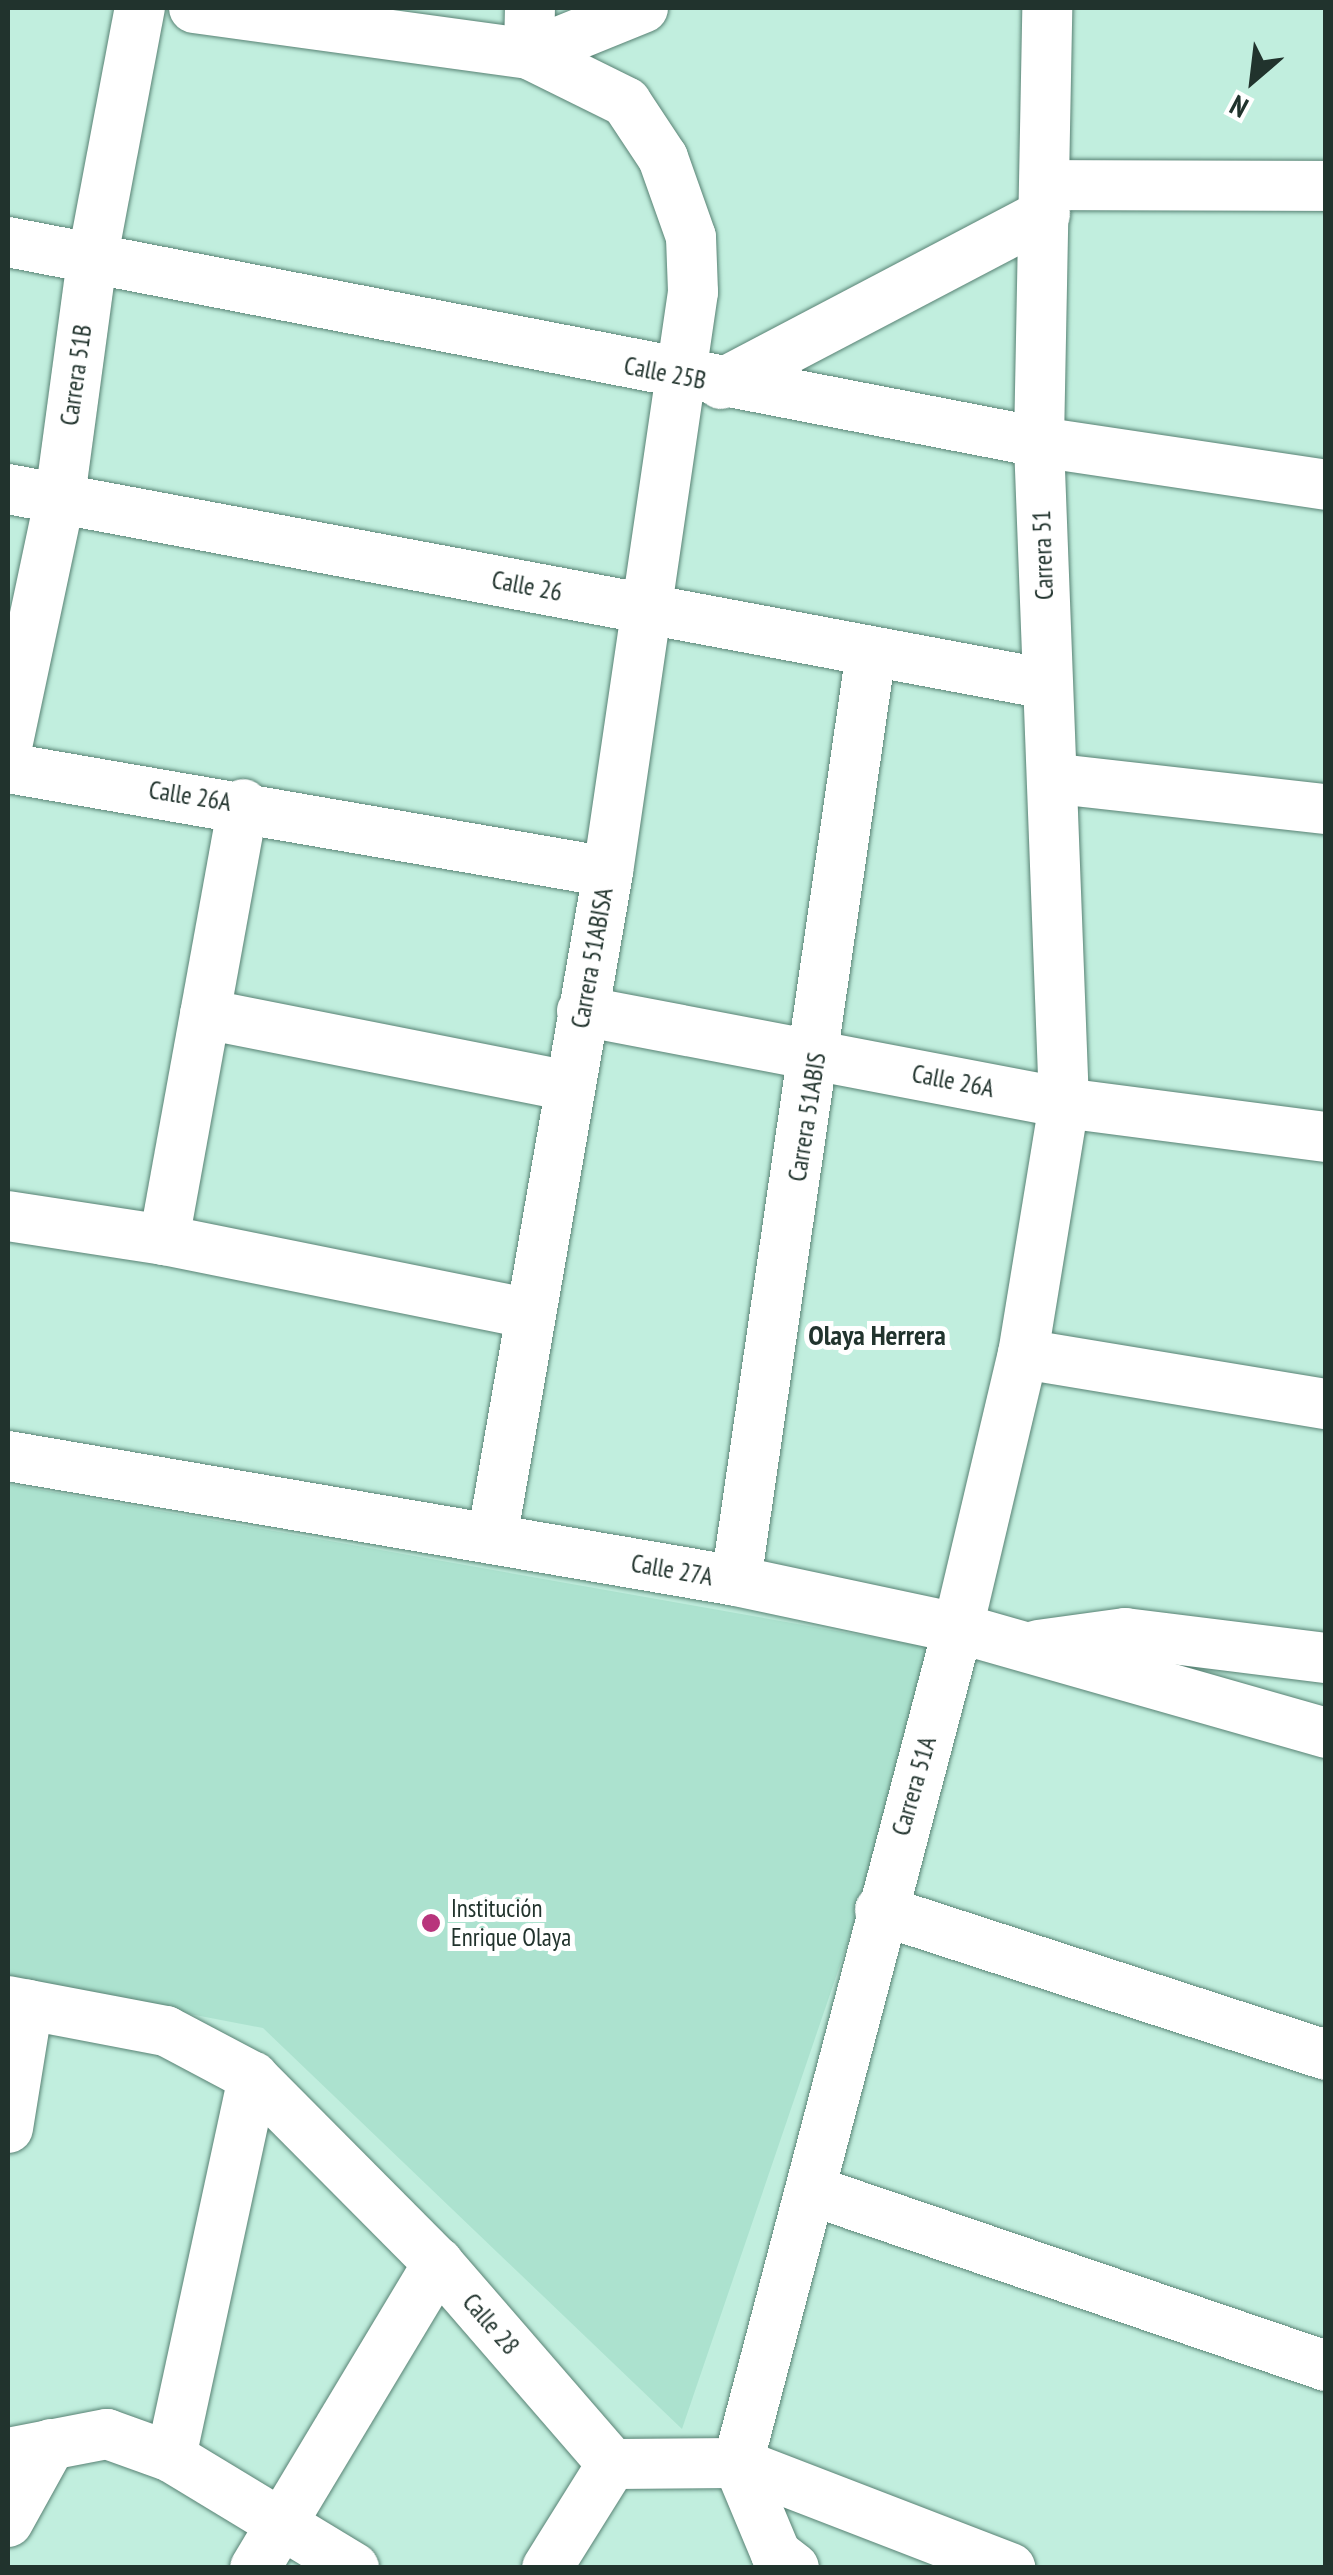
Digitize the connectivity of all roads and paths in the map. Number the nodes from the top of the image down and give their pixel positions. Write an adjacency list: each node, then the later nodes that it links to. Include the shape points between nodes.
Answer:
1 (140, 8): 9 (street, Carrera 51B)
2 (194, 8): 5 (street)
3 (644, 8): 5 (street)
4 (1047, 8): 7 (street, Carrera 51)
5 (530, 31): 10 (street, Carrera 51ABISA, via 626,102 663,158 691,237)
6 (1326, 186): 7 (street)
7 (1046, 200): 10 (street); 11 (street, Carrera 51)
8 (8, 242): 9 (street, Calle 25B)
9 (92, 261): 10 (street, Calle 25B); 14 (street, Carrera 51B)
10 (700, 379): 11 (street, Calle 25B); 15 (street, Carrera 51ABISA)
11 (1040, 442): 12 (street, Calle 25B); 17 (street, Carrera 51)
12 (1326, 485)
13 (8, 489): 14 (street, Calle 26)
14 (60, 497): 15 (street, Calle 26); 18 (street, Carrera 51B)
15 (644, 608): 16 (street, Calle 26); 23 (street, Carrera 51ABISA)
16 (871, 652): 17 (street, Calle 26); 26 (street, Carrera 51ABIS)
17 (1047, 684): 20 (street, Carrera 51)
18 (8, 742)
19 (8, 768): 21 (street, Calle 26A)
20 (1056, 778): 22 (street); 28 (street, Carrera 51)
21 (243, 804): 23 (street, Calle 26A); 25 (street)
22 (1326, 809)
23 (608, 872): 24 (street, Carrera 51ABISA)
24 (582, 1011): 26 (street, Calle 26A); 27 (street, Carrera 51ABISA)
25 (205, 1014): 27 (street); 31 (street)
26 (817, 1053): 28 (street, Calle 26A); 37 (street, Carrera 51ABIS)
27 (569, 1086): 32 (street, Carrera 51ABISA)
28 (1064, 1103): 29 (street, Calle 26A); 33 (street, Carrera 51A)
29 (1326, 1136)
30 (8, 1216): 31 (street)
31 (164, 1240): 32 (street)
32 (528, 1314): 36 (street, Carrera 51ABISA)
33 (1023, 1354): 34 (street); 38 (street, Carrera 51A)
34 (1326, 1404)
35 (8, 1456): 36 (street, Calle 27A)
36 (492, 1539): 37 (street, Calle 27A)
37 (736, 1581): 38 (street, Calle 27A)
38 (958, 1628): 39 (street, Calle 27A); 42 (street, Carrera 51A)
39 (1026, 1647): 40 (street, via 1126,1633); 41 (street, Calle 27A)
40 (1326, 1658)
41 (1326, 1734)
42 (880, 1910): 44 (street); 47 (street, Carrera 51A)
43 (18, 2003): 45 (street, Calle 28, via 166,2031); 46 (street)
44 (1326, 2055)
45 (253, 2077): 48 (street, Calle 28); 51 (street)
46 (8, 2128)
47 (813, 2191): 49 (street); 52 (street, Carrera 51A)
48 (438, 2263): 53 (street, Calle 28); 54 (street)
49 (1326, 2366)
50 (30, 2449): 51 (street, via 107,2434); 55 (street)
51 (171, 2457): 54 (street)
52 (738, 2463): 53 (street); 59 (street, via 776,2554); 60 (street)
53 (612, 2464): 58 (street)
54 (280, 2521): 56 (street); 57 (street)
55 (8, 2522)
56 (255, 2568)
57 (354, 2568)
58 (547, 2568)
59 (794, 2568)
60 (1010, 2568)

